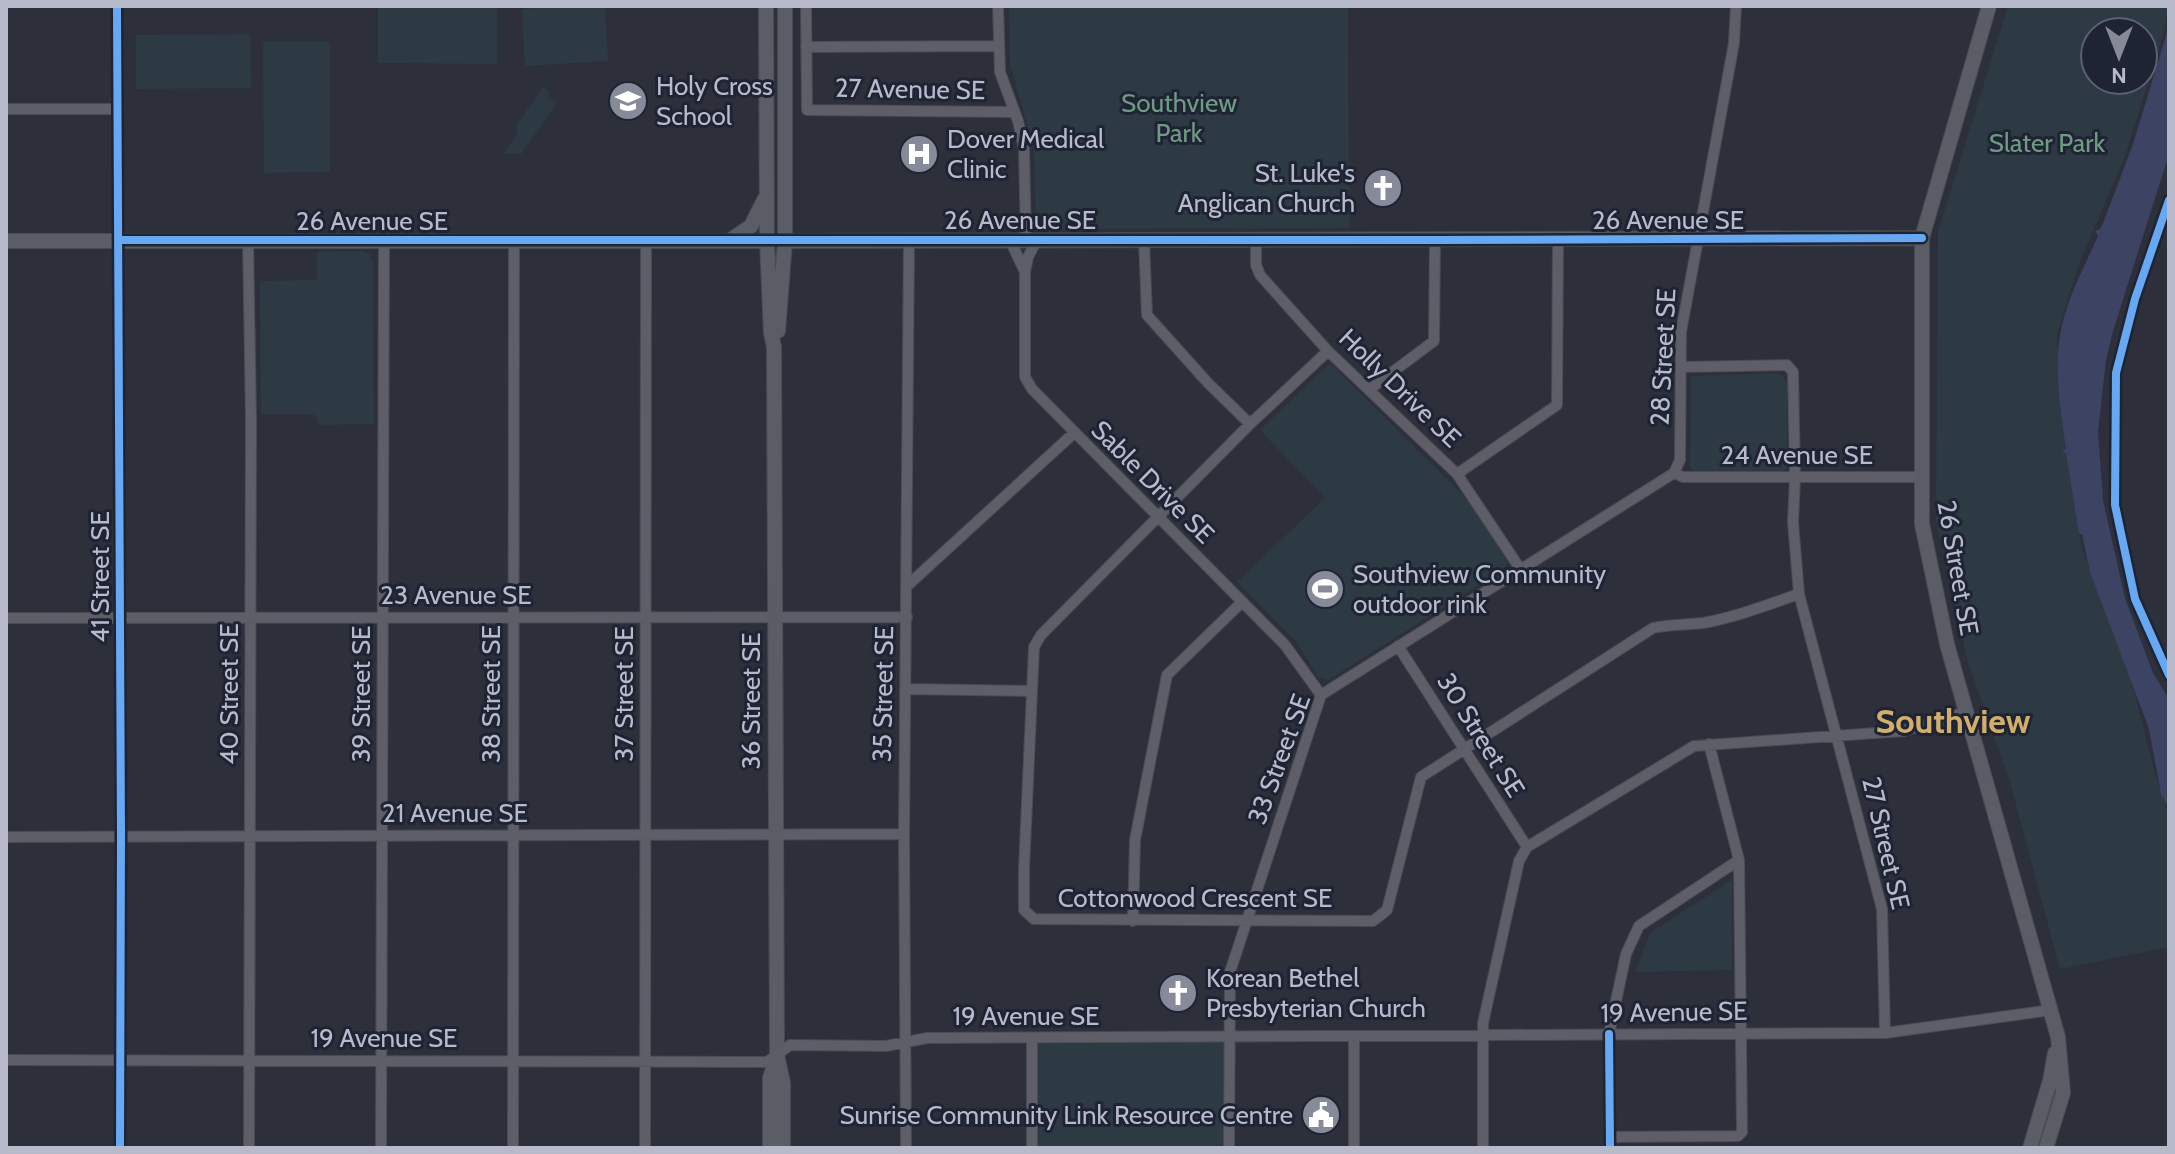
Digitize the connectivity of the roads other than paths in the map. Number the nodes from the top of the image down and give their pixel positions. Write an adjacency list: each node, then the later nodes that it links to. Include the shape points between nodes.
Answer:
1 (117, 6): 11 (street, 41 Street SE)
2 (766, 6): 13 (street, 36 Street SE)
3 (785, 6): 30 (street, 36 Street SE)
4 (806, 6): 9 (street)
5 (998, 6): 8 (street, Sable Drive SE)
6 (1736, 6): 22 (street, 28 Street SE, via 1734,43)
7 (1989, 6): 14 (street, 26 Street SE)
8 (998, 46): 9 (street); 12 (street, Sable Drive SE)
9 (806, 47): 12 (street, 27 Avenue SE, via 807,110)
10 (6, 109): 11 (street)
11 (117, 109): 17 (street, 41 Street SE)
12 (1013, 112): 19 (street, Sable Drive SE, via 1024,149)
13 (767, 192): 28 (street, via 751,226); 29 (street, 36 Street SE)
14 (1922, 238): 22 (street, 26 Avenue SE); 41 (street, 26 Street SE)
15 (1256, 239): 20 (street, 26 Avenue SE); 21 (street, 26 Avenue SE); 34 (street, Holly Drive SE, via 1260,275)
16 (1558, 239): 21 (street, 26 Avenue SE); 22 (street, 26 Avenue SE); 40 (street, via 1557,405)
17 (118, 240): 23 (street, 26 Avenue SE); 24 (street, 26 Avenue SE); 53 (street, 41 Street SE)
18 (1010, 240): 19 (street, 26 Avenue SE); 31 (street, 26 Avenue SE); 32 (street, Sable Drive SE)
19 (1031, 240): 20 (street, 26 Avenue SE); 32 (street, Sable Drive SE)
20 (1144, 240): 37 (street, via 1147,315)
21 (1435, 240): 36 (street, via 1434,341)
22 (1696, 240): 35 (street, 28 Street SE, via 1681,332)
23 (6, 241)
24 (248, 241): 25 (street, 26 Avenue SE); 54 (street, 40 Street SE)
25 (384, 241): 26 (street, 26 Avenue SE); 55 (street, 39 Street SE)
26 (514, 241): 27 (street, 26 Avenue SE); 48 (street, 38 Street SE)
27 (646, 241): 28 (street, 26 Avenue SE); 49 (street, 37 Street SE)
28 (729, 241): 29 (street, 26 Avenue SE)
29 (767, 241): 30 (street, 26 Avenue SE); 33 (street, 36 Street SE)
30 (785, 241): 31 (street, 26 Avenue SE); 33 (street, 36 Street SE)
31 (909, 241): 45 (street, 35 Street SE)
32 (1025, 272): 38 (street, Sable Drive SE, via 1025,377)
33 (774, 347): 50 (street, 36 Street SE)
34 (1328, 351): 36 (street, Holly Drive SE); 37 (street, Cottonwood Crescent SE)
35 (1681, 367): 39 (street, 28 Street SE, via 1680,460); 42 (street, 27 Street SE, via 1787,365 1793,372)
36 (1370, 389): 40 (street, Holly Drive SE)
37 (1250, 424): 43 (street, Cottonwood Crescent SE)
38 (1074, 433): 43 (street, Sable Drive SE); 45 (street)
39 (1674, 473): 42 (street, 24 Avenue SE); 44 (street, 33 Street SE)
40 (1457, 474): 44 (street, Holly Drive SE)
41 (1921, 477): 42 (street, 24 Avenue SE); 60 (street, 26 Street SE, via 1924,538)
42 (1795, 478): 46 (street, 27 Street SE)
43 (1158, 516): 47 (street, Sable Drive SE); 58 (street, Cottonwood Crescent SE, via 1041,635 1034,647)
44 (1521, 570): 56 (street, 33 Street SE)
45 (907, 586): 51 (street, 35 Street SE)
46 (1799, 594): 61 (street, 27 Street SE); 63 (street, Cottonwood Crescent SE, via 1740,615 1653,628)
47 (1242, 602): 59 (street, Sable Drive SE, via 1285,645); 74 (street, via 1167,675 1135,840)
48 (514, 617): 49 (street, 23 Avenue SE); 55 (street, 23 Avenue SE); 66 (street, 38 Street SE)
49 (646, 617): 50 (street, 23 Avenue SE); 67 (street, 37 Street SE)
50 (774, 617): 51 (street, 23 Avenue SE); 64 (street, 36 Street SE)
51 (907, 617): 57 (street, 35 Street SE)
52 (6, 618): 53 (street, 23 Avenue SE)
53 (120, 618): 54 (street, 23 Avenue SE); 71 (street, 41 Street SE)
54 (251, 618): 55 (street, 23 Avenue SE); 68 (street, 40 Street SE)
55 (383, 618): 69 (street, 39 Street SE)
56 (1398, 646): 59 (street, 33 Street SE); 63 (street, 30 Street SE)
57 (905, 689): 58 (street); 65 (street, 35 Street SE)
58 (1031, 691): 74 (street, Cottonwood Crescent SE, via 1024,910 1034,919)
59 (1321, 695): 75 (street, 33 Street SE)
60 (1966, 712): 61 (street, via 1904,731); 76 (street, 26 Street SE)
61 (1838, 736): 62 (street); 78 (street, 27 Street SE, via 1882,909)
62 (1709, 744): 72 (street, via 1694,746); 73 (street)
63 (1465, 748): 72 (street, 30 Street SE); 75 (street, Cottonwood Crescent SE, via 1421,777 1387,910 1373,921)
64 (776, 834): 65 (street, 21 Avenue SE); 67 (street, 21 Avenue SE); 86 (street, 36 Street SE)
65 (904, 834): 85 (street, 35 Street SE)
66 (513, 835): 67 (street, 21 Avenue SE); 69 (street, 21 Avenue SE); 91 (street, 38 Street SE)
67 (645, 835): 92 (street, 37 Street SE)
68 (251, 836): 69 (street, 21 Avenue SE); 71 (street, 21 Avenue SE); 87 (street, 40 Street SE)
69 (382, 836): 90 (street, 39 Street SE)
70 (6, 837): 71 (street, 21 Avenue SE)
71 (121, 837): 89 (street, 41 Street SE)
72 (1527, 847): 81 (street, via 1519,861)
73 (1739, 860): 77 (street); 79 (street, via 1639,926 1626,954)
74 (1133, 921): 75 (street, Cottonwood Crescent SE)
75 (1247, 921): 80 (street, 33 Street SE, via 1230,972)
76 (2051, 1010): 78 (street, 19 Avenue SE); 82 (street, 26 Street SE)
77 (1743, 1033): 78 (street, 19 Avenue SE); 79 (street, 19 Avenue SE); 93 (street, via 1738,1136)
78 (1885, 1033)
79 (1609, 1034): 81 (street, 19 Avenue SE); 93 (street)
80 (1228, 1036): 83 (street, 19 Avenue SE); 84 (street, 19 Avenue SE); 103 (street, 33 Street SE)
81 (1483, 1036): 84 (street, 19 Avenue SE); 105 (street)
82 (2058, 1037): 106 (street, 26 Street SE); 107 (street, 26 Street SE, via 2063,1093)
83 (1032, 1038): 85 (street, 19 Avenue SE); 102 (street)
84 (1354, 1038): 104 (street)
85 (905, 1042): 86 (street, 19 Avenue SE, via 790,1045); 101 (street, 35 Street SE)
86 (777, 1055): 92 (street, 19 Avenue SE, via 767,1062); 99 (street, 36 Street SE, via 770,1078); 100 (street, 36 Street SE, via 783,1083)
87 (248, 1059): 89 (street, 19 Avenue SE); 90 (street, 19 Avenue SE); 95 (street, 40 Street SE)
88 (6, 1060): 89 (street, 19 Avenue SE)
89 (120, 1060): 94 (street, 41 Street SE)
90 (379, 1060): 91 (street, 19 Avenue SE); 96 (street, 39 Street SE)
91 (513, 1061): 92 (street, 19 Avenue SE); 97 (street, 38 Street SE)
92 (645, 1061): 98 (street, 37 Street SE)
93 (1610, 1142)
94 (120, 1148)
95 (249, 1148)
96 (381, 1148)
97 (513, 1148)
98 (645, 1148)
99 (770, 1148)
100 (783, 1148)
101 (906, 1148)
102 (1032, 1148)
103 (1229, 1148)
104 (1354, 1148)
105 (1483, 1148)
106 (2030, 1148)
107 (2046, 1148)

